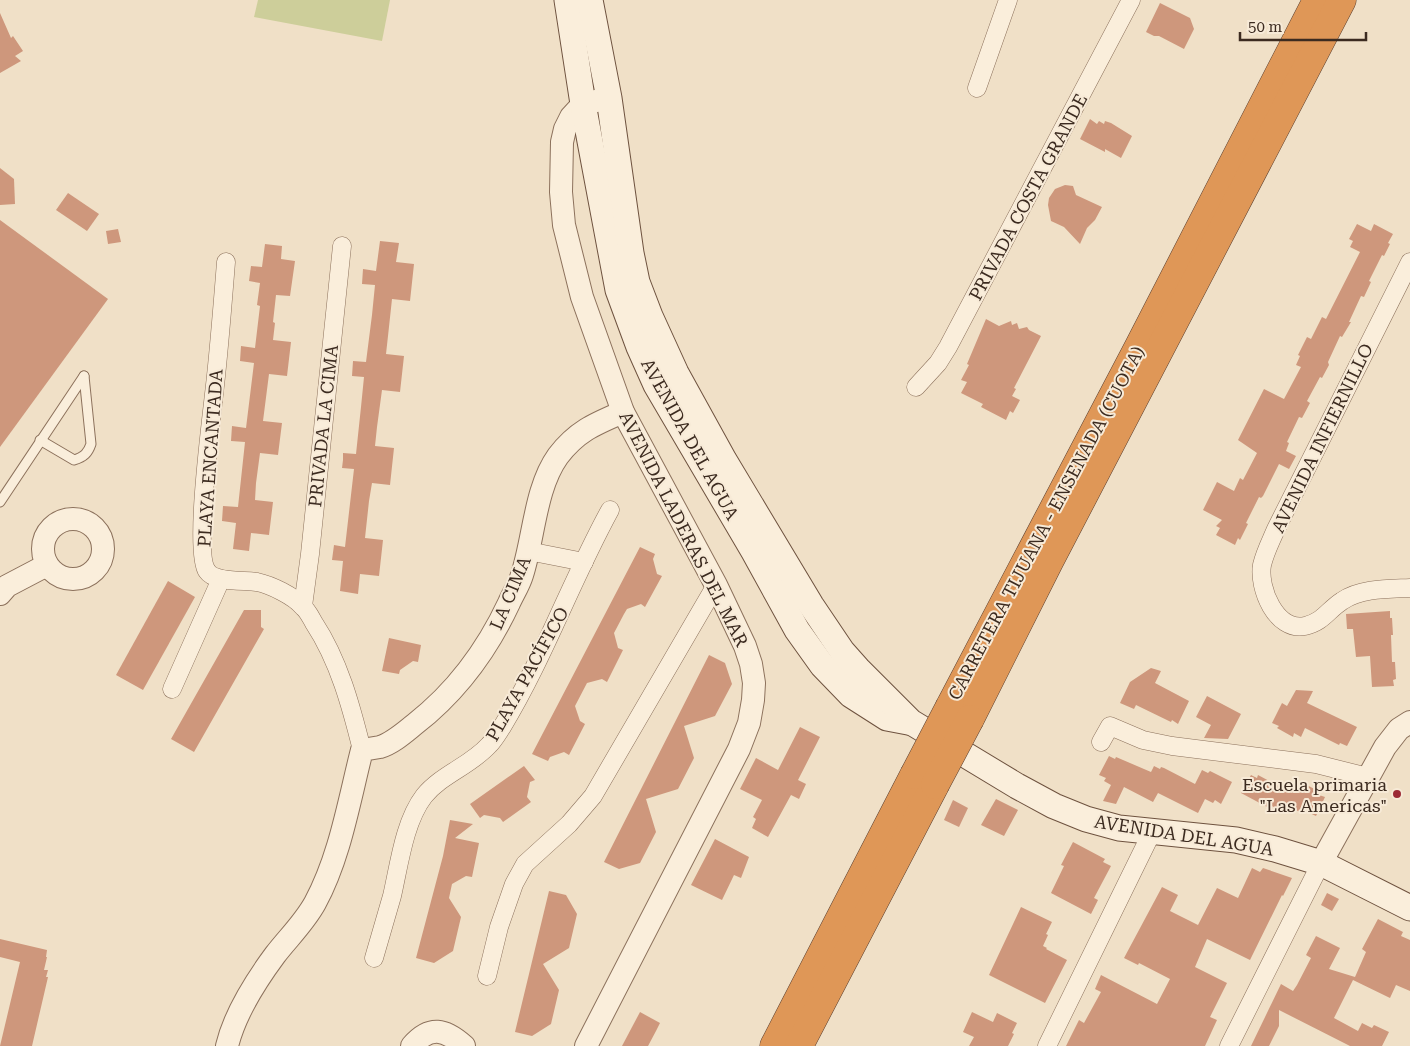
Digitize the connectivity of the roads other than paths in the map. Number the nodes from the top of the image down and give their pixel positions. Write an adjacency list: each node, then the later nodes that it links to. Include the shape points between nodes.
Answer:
1 (567, 0): 9 (main road, AVENIDA DEL AGUA)
2 (590, 0): 8 (main road, AVENIDA DEL AGUA)
3 (1008, 0): 7 (street)
4 (1131, 0): 13 (street, PRIVADA COSTA GRANDE, via 948,347)
5 (1317, 0): 27 (highway, CARRETERA TIJUANA - ENSENADA (CUOTA), via 1139,346)
6 (1342, 0): 27 (highway, CARRETERA TIJUANA - ENSENADA (CUOTA), via 1049,562)
7 (977, 88)
8 (609, 98): 9 (street); 28 (main road, AVENIDA DEL AGUA, via 637,282 676,373 724,460 828,631 858,669)
9 (583, 104): 14 (street, AVENIDA LADERAS DEL MAR, via 571,117 562,142 564,225 582,297); 28 (main road, AVENIDA DEL AGUA, via 618,290 656,385 796,630 822,665 857,699 887,718)
10 (342, 246): 25 (street, PRIVADA LA CIMA)
11 (226, 262): 21 (street, PLAYA ENCANTADA, via 201,550 206,570)
12 (1410, 262): 23 (street, AVENIDA INFIERNILLO, via 1312,456 1266,551 1262,566 1267,601 1290,625 1316,622 1352,596)
13 (916, 388)
14 (623, 412): 18 (street, LA CIMA, via 590,426 558,457 548,473); 22 (street, AVENIDA LADERAS DEL MAR)
15 (40, 440): 15 (lane, via 74,460 88,452 91,444 84,376); 16 (lane)
16 (0, 502)
17 (610, 510): 19 (street, PLAYA PACÍFICO)
18 (528, 551): 19 (street); 31 (street, LA CIMA, via 522,576 504,614 462,679 435,709 404,734 381,746)
19 (584, 562): 37 (street, PLAYA PACÍFICO, via 545,645 490,745 438,782 416,809 407,831)
20 (46, 565): 24 (street, via 7,586)
21 (221, 579): 25 (street, via 268,585); 26 (street)
22 (716, 585): 38 (street, via 593,796 569,824 525,864 514,884 499,927); 42 (street, AVENIDA LADERAS DEL MAR, via 751,664 754,683 749,723 739,749)
23 (1410, 588)
24 (0, 594)
25 (303, 606): 31 (street, via 322,634 340,674)
26 (172, 689)
27 (960, 713): 33 (highway, CARRETERA TIJUANA - ENSENADA (CUOTA), bridge)
28 (911, 722): 34 (main road, AVENIDA DEL AGUA, via 1054,806 1119,828)
29 (1410, 722): 32 (street, via 1399,729)
30 (1101, 742): 32 (street, via 1110,726 1143,740 1172,746 1307,762)
31 (362, 750): 39 (street, via 334,860 324,885 314,905 250,992)
32 (1368, 776): 35 (street)
33 (924, 780): 43 (highway, CARRETERA TIJUANA - ENSENADA (CUOTA)); 44 (highway)
34 (1152, 832): 35 (main road, AVENIDA DEL AGUA, via 1236,840); 45 (street)
35 (1321, 863): 36 (main road, AVENIDA DEL AGUA); 46 (street)
36 (1410, 908)
37 (374, 958)
38 (488, 976)
39 (227, 1046)
40 (412, 1046): 41 (street, via 420,1036 432,1031 444,1033)
41 (464, 1046)
42 (586, 1046)
43 (774, 1046)
44 (799, 1046)
45 (1047, 1046)
46 (1228, 1046)

